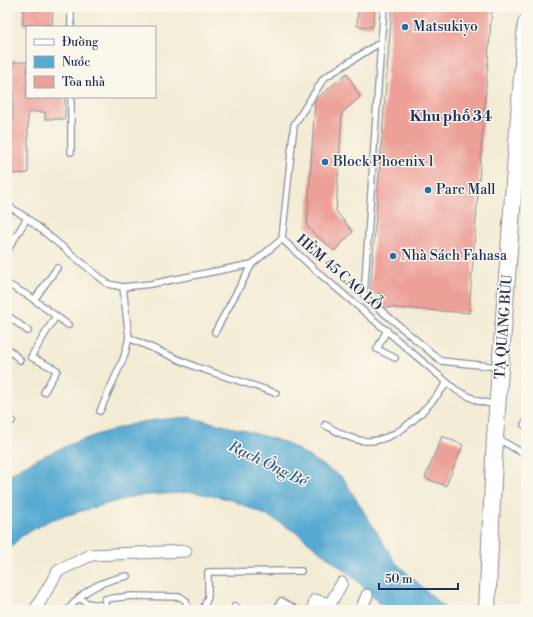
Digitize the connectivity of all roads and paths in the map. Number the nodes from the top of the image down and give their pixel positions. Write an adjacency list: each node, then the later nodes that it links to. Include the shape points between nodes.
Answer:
1 (71, 7): 4 (lane)
2 (384, 7): 5 (lane)
3 (526, 23): 8 (main road, TẠ QUANG BỬU)
4 (71, 26)
5 (381, 42): 11 (lane, via 324,78 294,125); 28 (lane, via 364,296 441,361)
6 (71, 98): 7 (lane)
7 (71, 152)
8 (521, 163): 28 (main road, TẠ QUANG BỬU)
9 (7, 205): 10 (lane, HẺM 45 CAO LỖ)
10 (27, 218): 12 (lane); 16 (lane, HẺM 45 CAO LỖ, via 108,284)
11 (282, 239): 13 (lane, HẺM 45 CAO LỖ); 21 (lane, HẺM 45 CAO LỖ, via 314,270)
12 (7, 251)
13 (252, 264): 16 (lane, HẺM 45 CAO LỖ); 23 (lane)
14 (57, 268): 17 (lane)
15 (7, 284): 17 (lane)
16 (123, 287): 24 (lane)
17 (34, 300): 19 (lane)
18 (7, 315): 22 (lane)
19 (56, 316): 20 (lane); 30 (lane, via 32,357 57,370)
20 (68, 325)
21 (387, 330): 26 (lane, via 377,349); 29 (lane, HẺM 45 CAO LỖ)
22 (28, 331)
23 (215, 332)
24 (129, 338): 31 (lane, via 196,366); 33 (lane, via 124,357)
25 (7, 348): 27 (lane)
26 (395, 358)
27 (20, 360)
28 (501, 367): 32 (main road, TẠ QUANG BỬU)
29 (447, 383): 32 (lane, HẺM 45 CAO LỖ, via 478,401); 35 (lane, via 420,415 386,436 369,441 354,439)
30 (44, 392)
31 (276, 393)
32 (498, 405): 37 (main road, TẠ QUANG BỬU)
33 (100, 411)
34 (526, 422): 36 (lane)
35 (325, 425)
36 (526, 426)
37 (495, 437): 38 (lane); 54 (main road, TẠ QUANG BỬU)
38 (526, 455)
39 (186, 551): 46 (street, via 91,555 58,571)
40 (301, 571): 49 (lane, via 208,572 208,597)
41 (127, 576): 44 (lane, via 98,584)
42 (342, 583): 52 (street, via 330,604 315,600)
43 (367, 594): 53 (street)
44 (79, 598): 45 (lane); 47 (lane)
45 (105, 608): 48 (lane, via 105,599 132,596 181,597 186,601)
46 (35, 610)
47 (68, 610)
48 (187, 610)
49 (203, 610)
50 (276, 610): 51 (lane, via 281,601)
51 (297, 610)
52 (313, 610)
53 (361, 610)
54 (487, 610)

